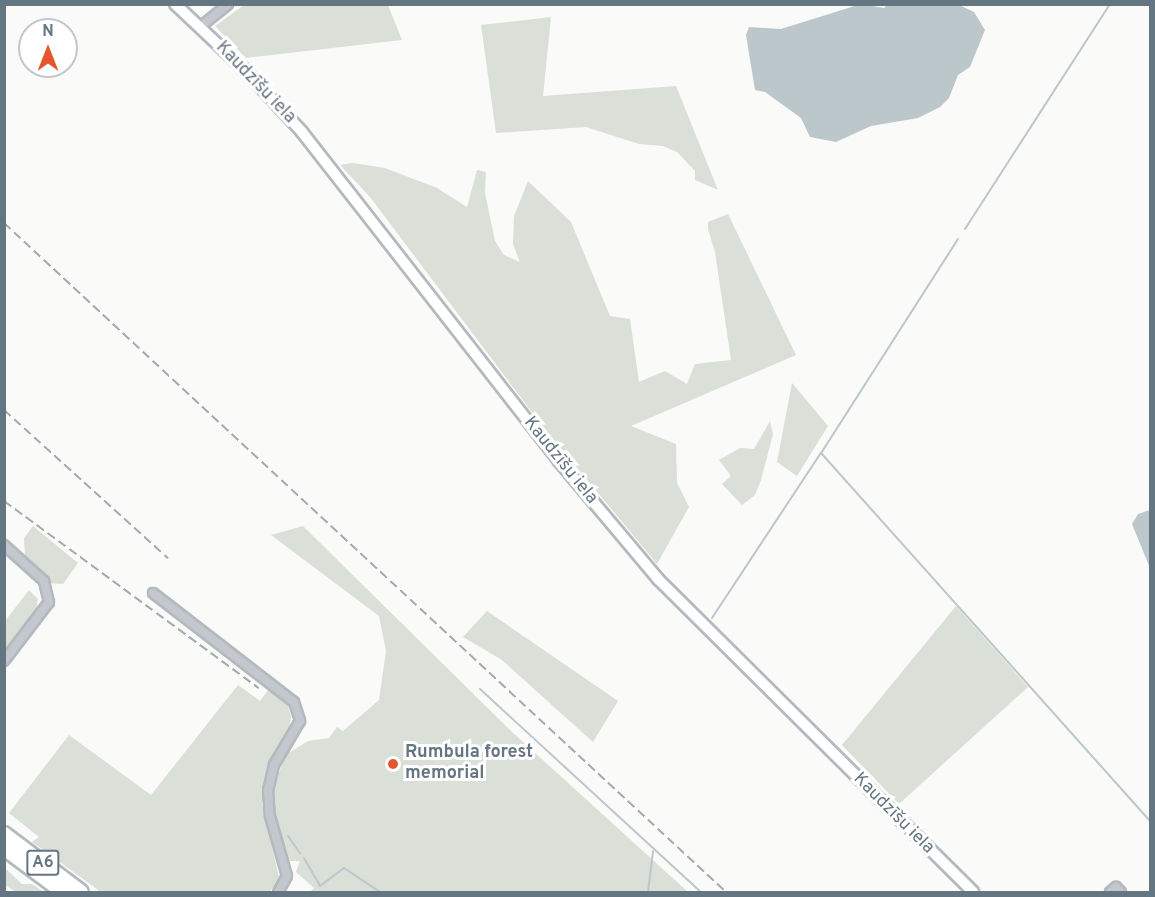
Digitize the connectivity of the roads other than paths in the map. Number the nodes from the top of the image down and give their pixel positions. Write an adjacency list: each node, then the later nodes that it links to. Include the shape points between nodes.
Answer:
1 (175, 4): 3 (street, Kaudzīšu iela)
2 (228, 4): 3 (street)
3 (200, 27): 12 (street, Kaudzīšu iela, via 302,132 559,461 658,579)
4 (4, 545): 6 (street, via 44,580 49,602)
5 (153, 593): 11 (street, via 294,702 300,721 274,765 268,790 270,816 287,876)
6 (4, 661)
7 (4, 834): 10 (highway, A6)
8 (4, 848): 9 (highway, A6)
9 (63, 892)
10 (81, 892)
11 (278, 892)
12 (973, 892)
13 (1110, 892): 14 (street, via 1116,887)
14 (1121, 892)

